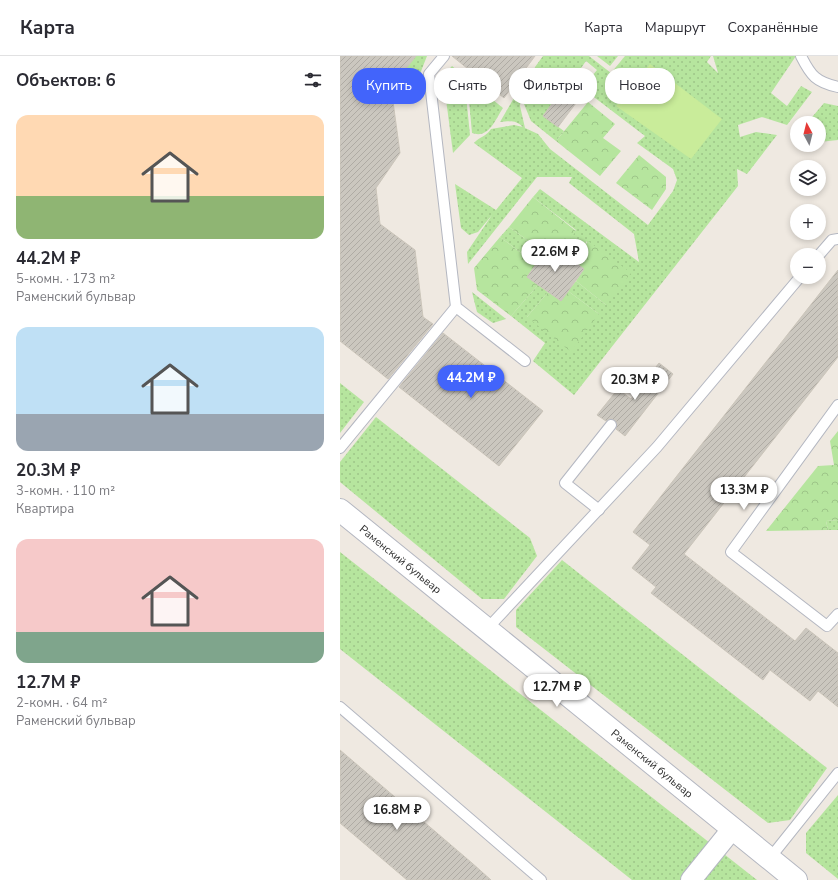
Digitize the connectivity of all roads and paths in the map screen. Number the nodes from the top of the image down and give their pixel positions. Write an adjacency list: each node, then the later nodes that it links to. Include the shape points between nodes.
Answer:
1 (444, 56): 7 (lane, via 429,74)
2 (801, 56): 3 (lane, via 808,72 821,83)
3 (838, 87)
4 (838, 238): 5 (lane, via 832,240)
5 (825, 248)
6 (794, 284): 13 (lane, via 657,447)
7 (456, 307): 8 (lane); 11 (lane)
8 (525, 361)
9 (838, 405): 14 (lane, via 731,552 827,626)
10 (611, 425): 13 (lane, via 565,483)
11 (340, 448)
12 (340, 510): 15 (street, Раменский бульвар)
13 (599, 510): 15 (lane)
14 (838, 614)
15 (487, 630): 18 (street, Раменский бульвар)
16 (340, 707): 20 (lane)
17 (838, 773): 19 (lane)
18 (733, 828): 19 (street, Раменский бульвар); 21 (street)
19 (770, 858): 22 (street, Раменский бульвар)
20 (540, 880)
21 (691, 880)
22 (796, 880)

